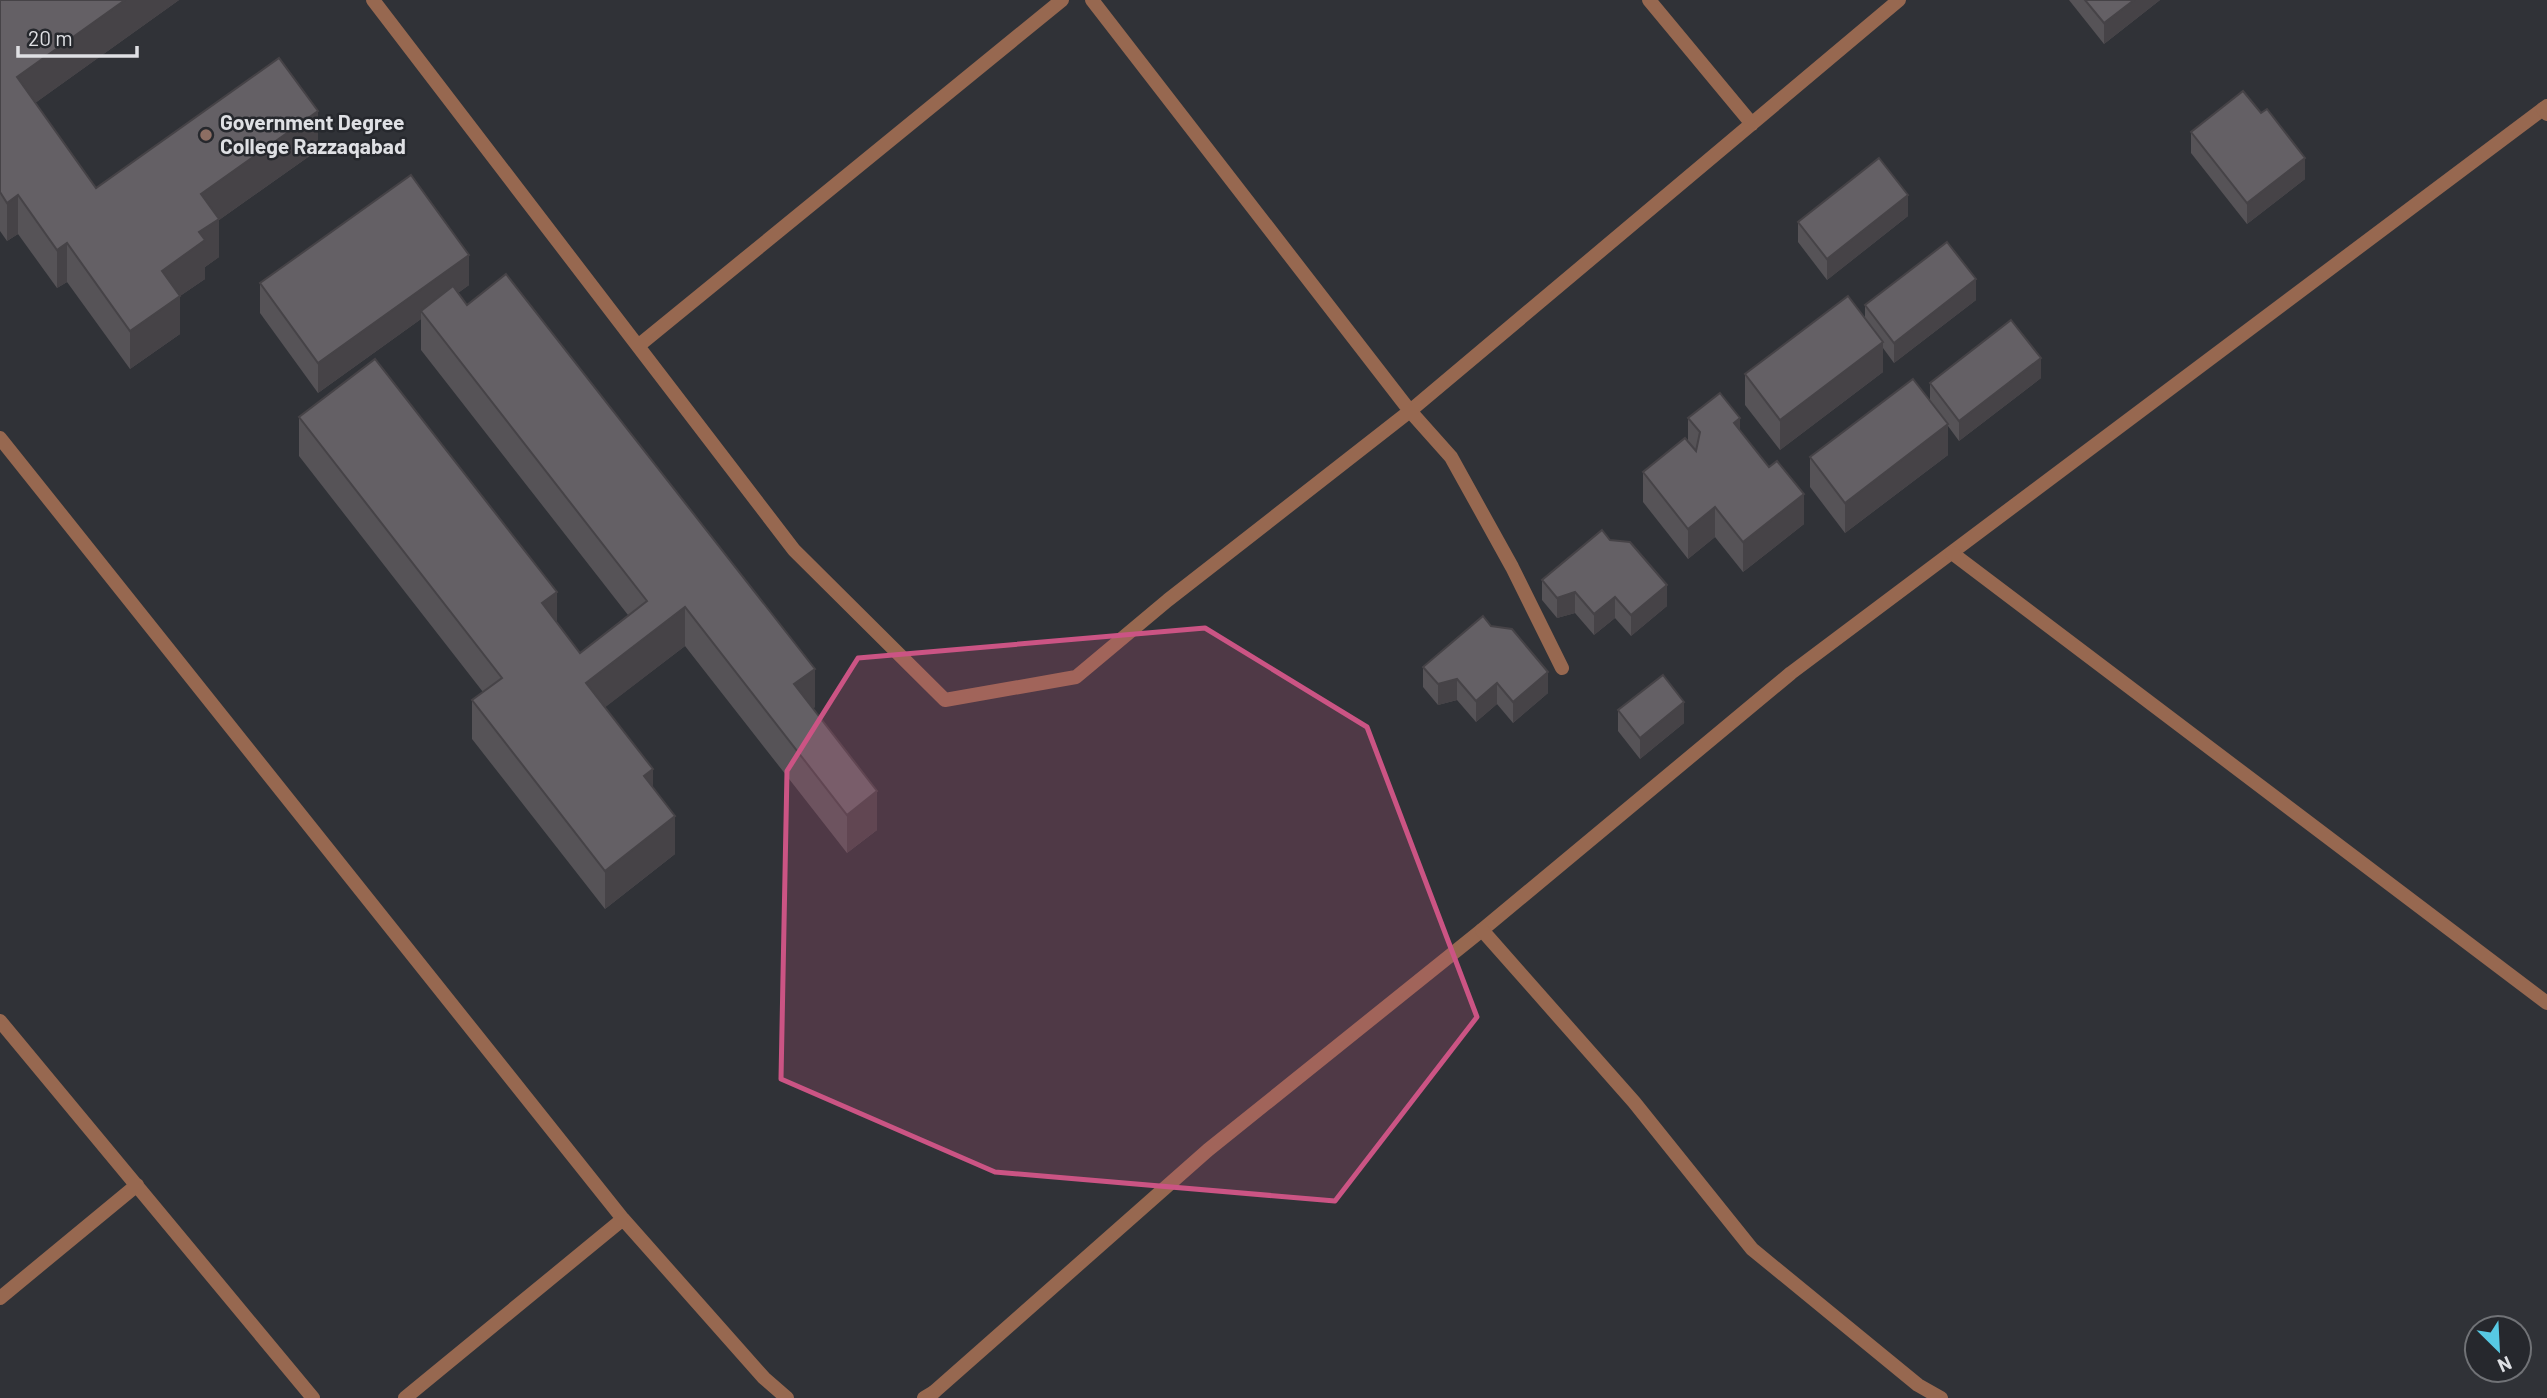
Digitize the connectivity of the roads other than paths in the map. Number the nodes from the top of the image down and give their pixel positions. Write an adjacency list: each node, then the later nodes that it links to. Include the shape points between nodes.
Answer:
1 (373, 0): 8 (street)
2 (1062, 0): 8 (street)
3 (1091, 0): 9 (street)
4 (1648, 0): 7 (street)
5 (1899, 0): 7 (street)
6 (2546, 110): 11 (street)
7 (1752, 124): 9 (street)
8 (638, 346): 9 (street, via 794,550 945,700 1076,677)
9 (1410, 411): 12 (street, via 1451,457)
10 (0, 439): 17 (street)
11 (1952, 553): 13 (street, via 1791,673); 14 (street)
12 (1562, 668)
13 (1482, 930): 20 (street, via 1208,1150); 25 (street, via 1634,1102 1752,1249 1918,1385)
14 (2547, 1003)
15 (0, 1021): 16 (street)
16 (137, 1185): 18 (street); 21 (street)
17 (623, 1219): 19 (street); 22 (street)
18 (0, 1298)
19 (764, 1378): 23 (street); 24 (street)
20 (930, 1396)
21 (313, 1398)
22 (405, 1398)
23 (769, 1398)
24 (787, 1398)
25 (1941, 1398)

